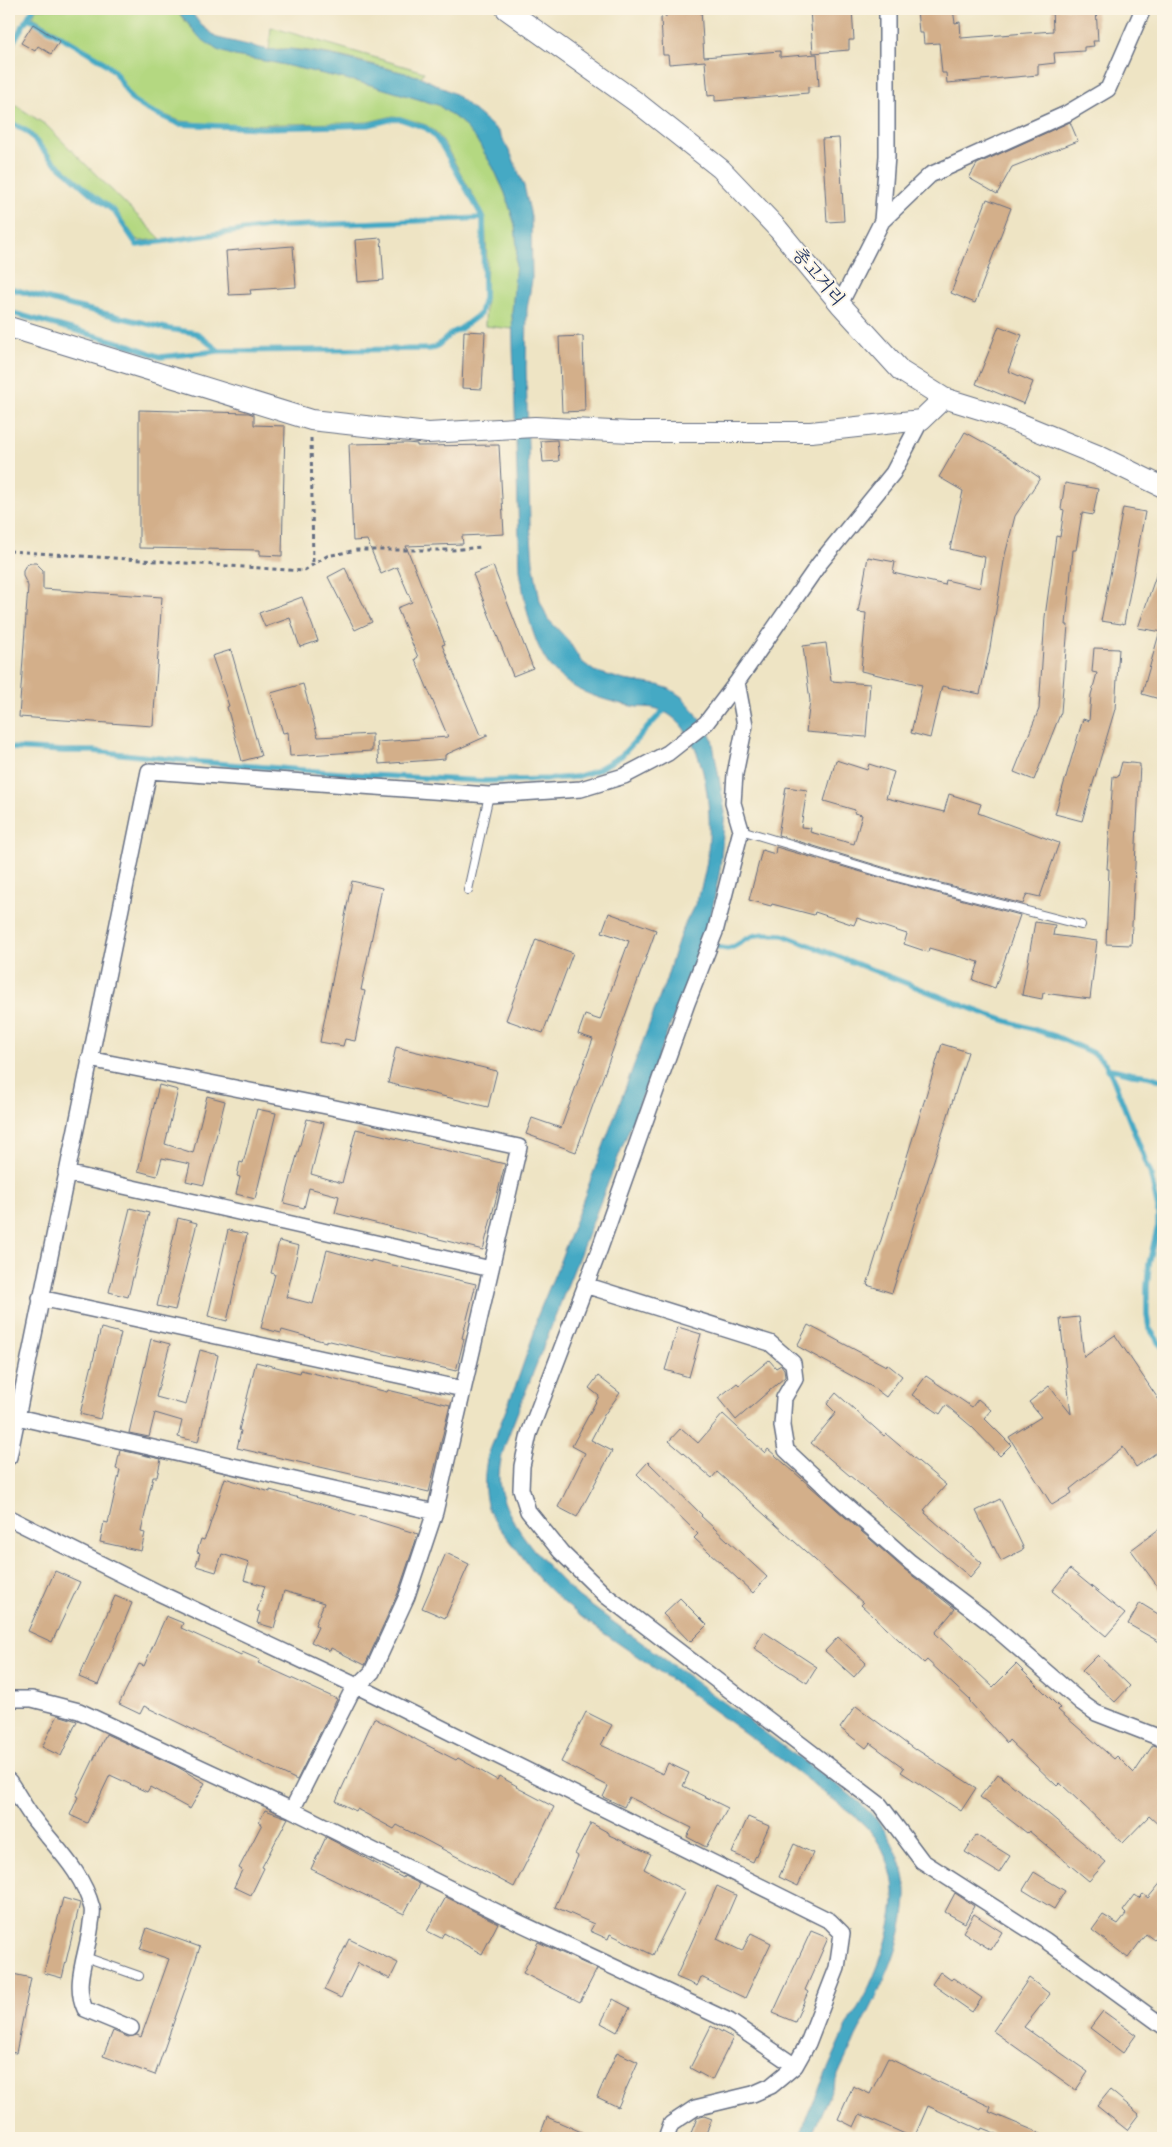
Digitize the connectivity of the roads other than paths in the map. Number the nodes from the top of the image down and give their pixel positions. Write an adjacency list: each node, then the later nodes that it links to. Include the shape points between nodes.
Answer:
1 (506, 9): 5 (street, 총고거리, via 721,168 778,228)
2 (888, 9): 4 (street, via 887,156)
3 (1143, 9): 4 (street, via 1108,89 1066,114 930,175)
4 (882, 221): 5 (street)
5 (840, 304): 7 (street, 총고거리, via 901,371)
6 (9, 327): 8 (street, via 311,420 428,433 535,427 630,432 811,432)
7 (944, 398): 8 (street); 9 (street, 총고거리, via 999,414)
8 (921, 420): 10 (street, via 893,473 819,564)
9 (1163, 486)
10 (737, 682): 11 (street, via 706,723 668,753 624,776 581,789); 12 (street, via 745,725 733,803)
11 (490, 795): 13 (lane); 15 (street, via 149,771)
12 (741, 830): 14 (lane, via 900,878); 18 (street, via 715,932)
13 (468, 890)
14 (1081, 925)
15 (89, 1059): 16 (street); 17 (street, via 519,1148)
16 (66, 1173): 17 (street); 19 (street)
17 (491, 1269): 20 (street)
18 (585, 1285): 27 (street, via 770,1344 793,1363 795,1379 784,1398 782,1426 786,1450 910,1562 986,1620 1082,1703 1096,1713); 32 (street, via 529,1434 521,1489 528,1511 561,1552 605,1595 880,1805 922,1861 1044,1940)
19 (40, 1298): 20 (street); 21 (street)
20 (463, 1389): 23 (street)
21 (17, 1416): 22 (street); 23 (street)
22 (9, 1457)
23 (435, 1512): 25 (street, via 407,1596 372,1672)
24 (9, 1518): 25 (street)
25 (359, 1687): 29 (street, via 351,1693); 34 (street, via 830,1921 842,1933 837,1968 808,2043)
26 (9, 1699): 29 (street, via 32,1699 80,1711)
27 (1163, 1739)
28 (9, 1781): 30 (street, via 34,1821 82,1880 93,1910)
29 (292, 1810): 34 (street, via 505,1916 729,2021)
30 (85, 1957): 31 (lane); 33 (street, via 80,1980 80,1998 85,2009)
31 (139, 1976)
32 (1163, 2026)
33 (130, 2028)
34 (795, 2066): 35 (street, via 771,2086 753,2094 695,2108 671,2124)
35 (666, 2138)

